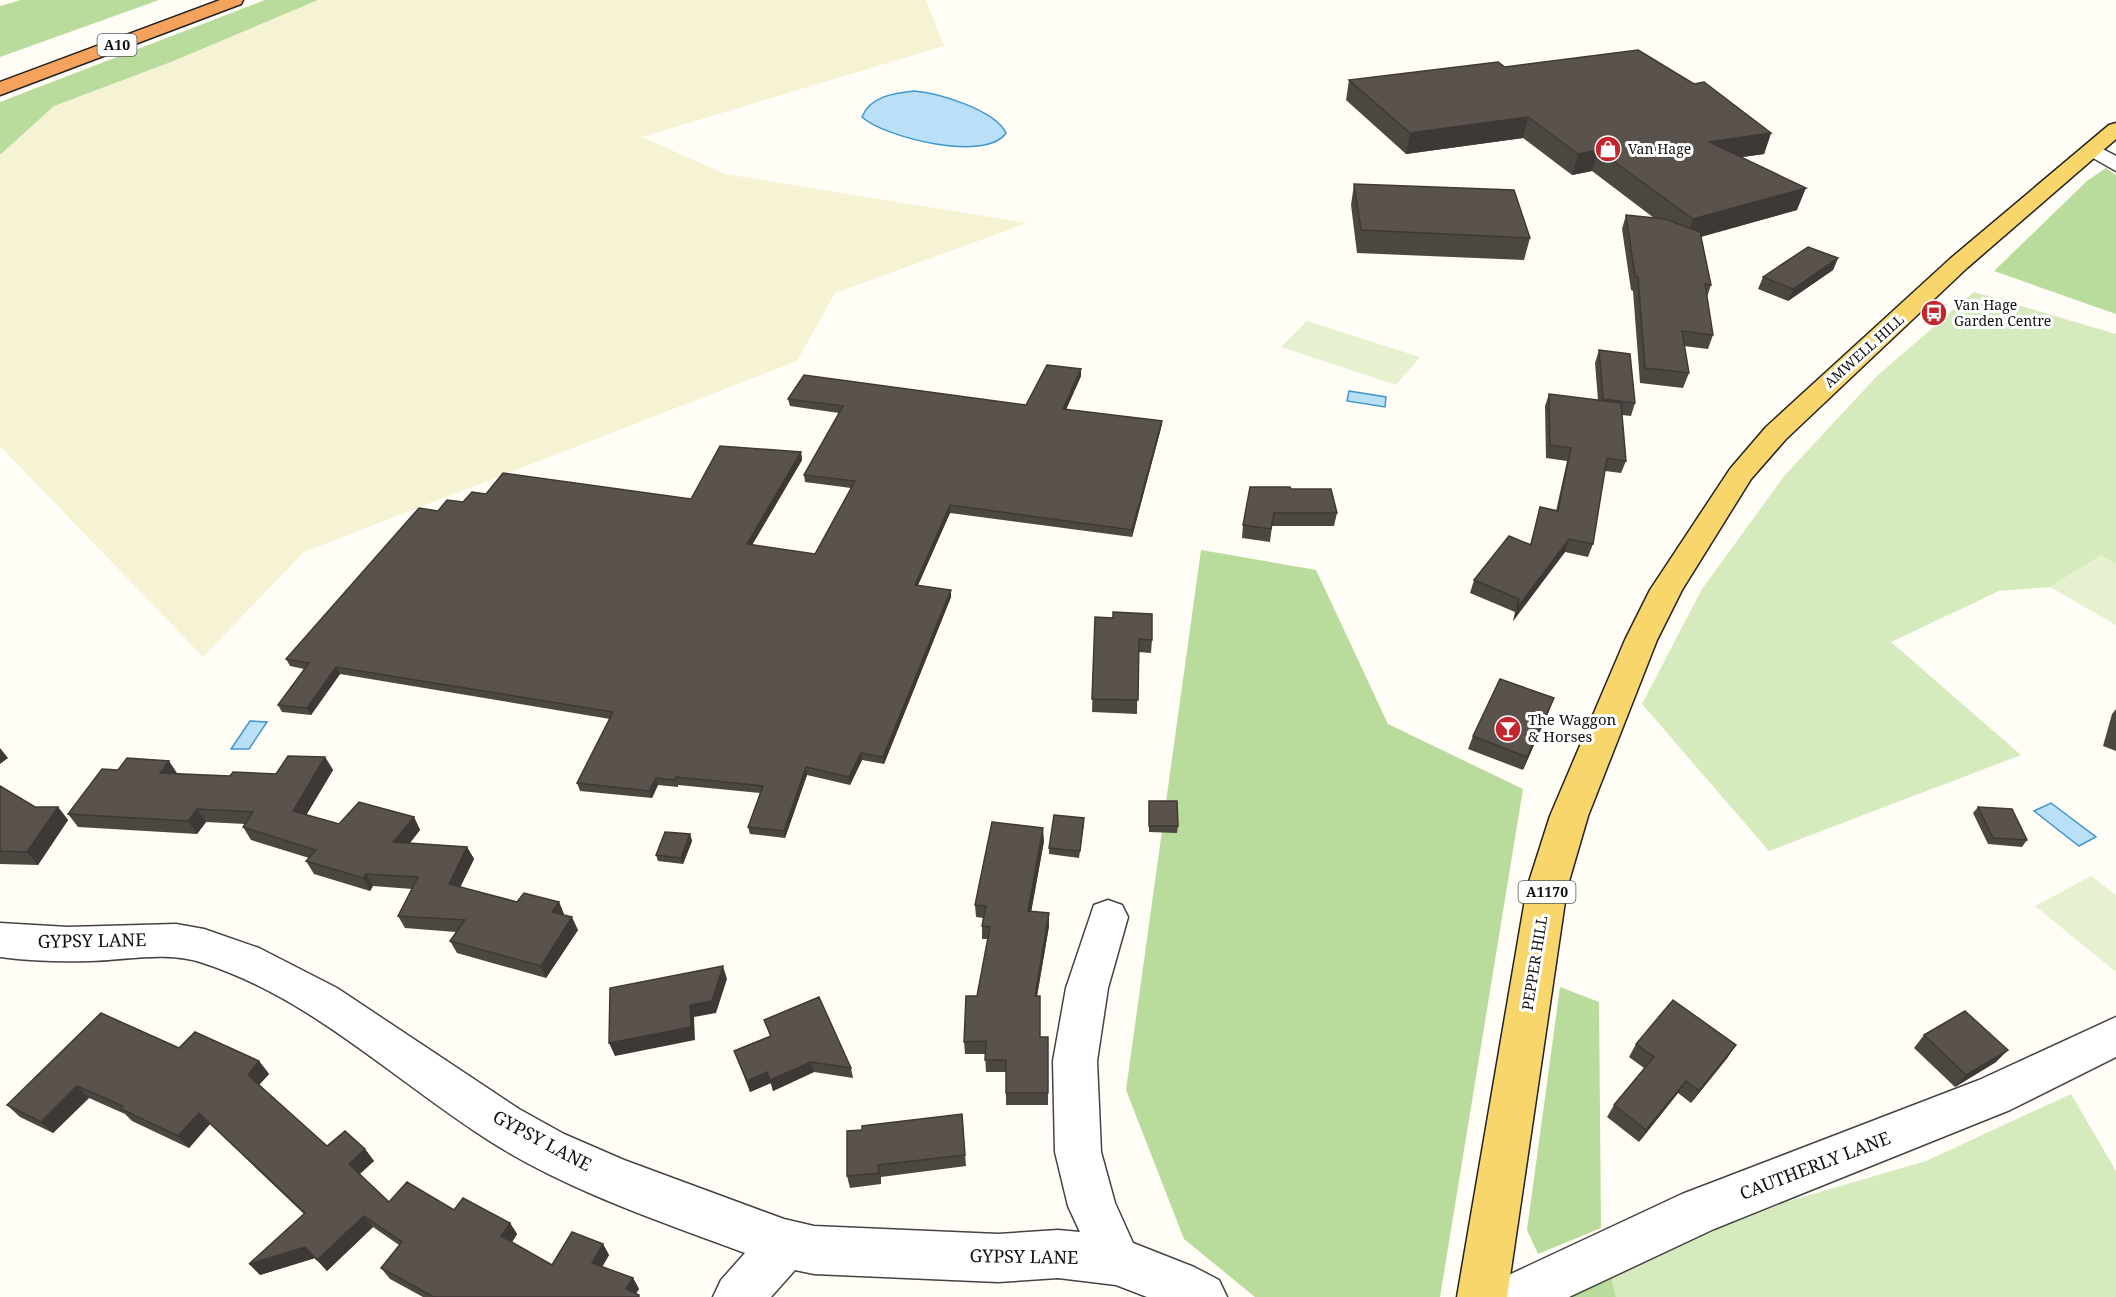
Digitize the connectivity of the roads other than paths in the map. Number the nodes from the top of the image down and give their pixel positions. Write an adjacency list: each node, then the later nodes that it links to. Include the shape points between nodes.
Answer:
1 (187, 0): 3 (highway, A10)
2 (235, 0): 4 (highway, A10)
3 (132, 20)
4 (0, 89)
5 (2116, 129): 6 (main road, AMWELL HILL / A1170)
6 (2092, 150): 7 (street); 8 (main road, AMWELL HILL / A1170, via 1959,263 1776,433 1740,475)
7 (2116, 165)
8 (1712, 518): 16 (main road, PEPPER HILL / A1170, via 1666,590 1641,640 1563,836 1547,888)
9 (1108, 917): 13 (street, via 1087,988 1075,1061 1078,1152 1092,1206)
10 (0, 940): 12 (street, GYPSY LANE, via 89,944 161,940 201,945 237,958 303,991 506,1125 644,1191)
11 (2116, 1036): 17 (street, CAUTHERLY LANE, via 1994,1095 1699,1211)
12 (786, 1244): 13 (street, GYPSY LANE, via 814,1250 998,1258 1058,1254); 14 (street)
13 (1116, 1261): 15 (street, GYPSY LANE)
14 (738, 1297)
15 (1202, 1297)
16 (1482, 1297)
17 (1515, 1297)

